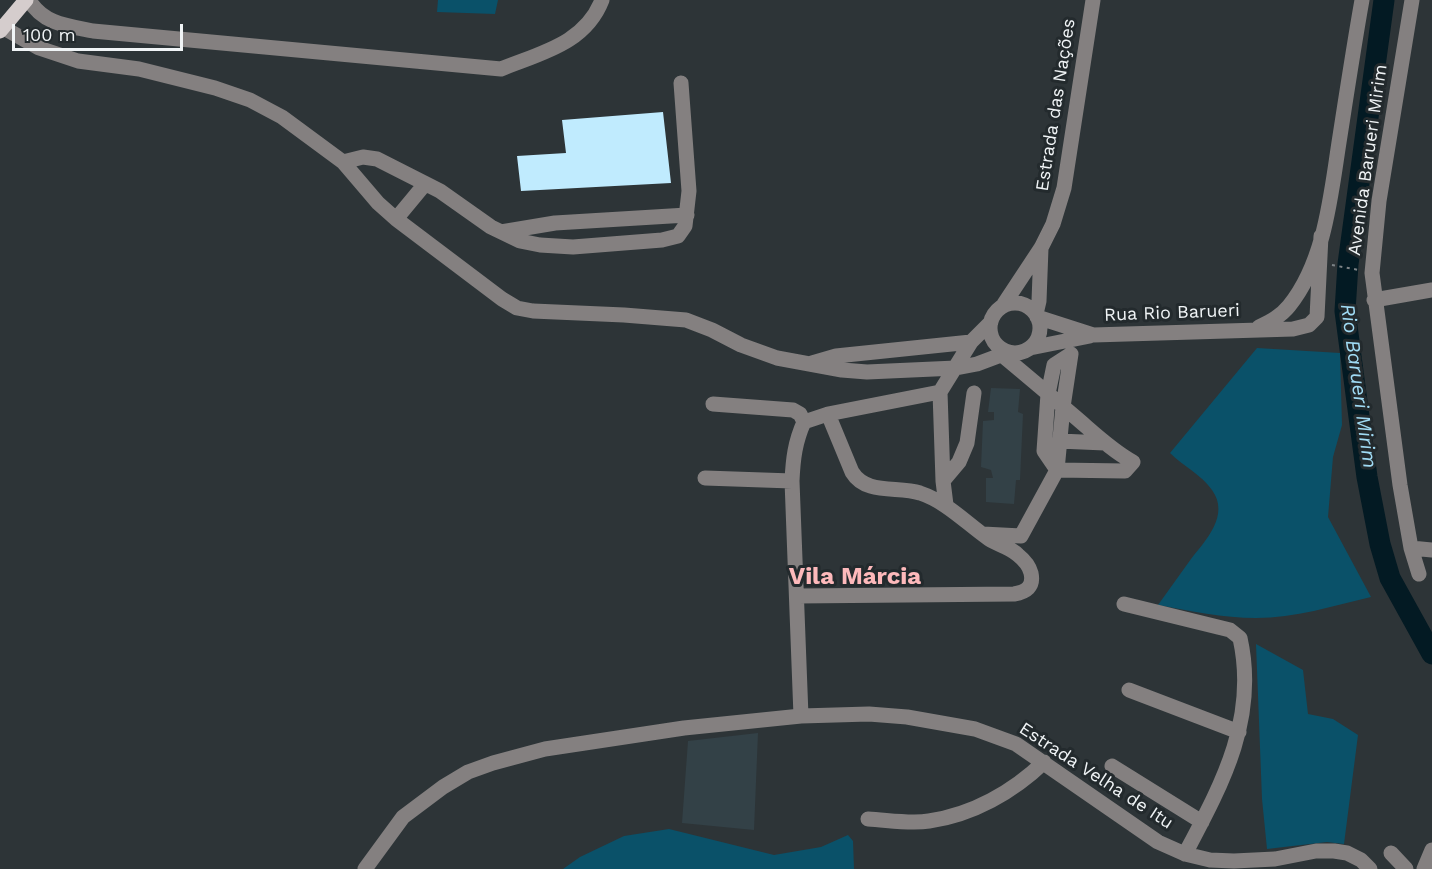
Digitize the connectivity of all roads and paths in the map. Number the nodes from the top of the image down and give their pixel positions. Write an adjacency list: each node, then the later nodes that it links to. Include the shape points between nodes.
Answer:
1 (28, 0): 2 (street, via 45,18 93,30 501,69 551,51 572,38 597,13); 6 (main road)
2 (602, 0)
3 (1093, 0): 14 (street, Estrada das Nações, via 1064,188)
4 (1362, 0): 13 (street, Avenida Barueri Mirim)
5 (1412, 0): 18 (street, Avenida Barueri Mirim, via 1379,201 1372,273)
6 (2, 30): 8 (street, via 78,62 139,69 250,100 282,117)
7 (681, 83): 10 (street, via 689,191)
8 (343, 162): 9 (street, via 363,157 377,159); 11 (street)
9 (425, 184): 11 (street); 12 (street)
10 (687, 215): 12 (street, via 555,223); 12 (street, via 678,236 662,240 573,247 520,241)
11 (396, 219): 27 (street, via 518,308 686,320 777,358)
12 (501, 232)
13 (1321, 236): 22 (street, Avenida Barueri Mirim, via 1310,270 1291,305); 22 (street, Avenida Barueri Mirim, via 1317,317 1309,325 1293,329)
14 (1041, 249): 19 (street, Estrada das Nações); 20 (street, Estrada das Nações)
15 (1333, 257): 16 (path, via 1332,265 1359,270)
16 (1360, 262)
17 (1432, 290): 18 (street)
18 (1374, 300): 44 (street, Avenida Barueri Mirim)
19 (1004, 304): 20 (street, via 1023,304); 21 (street)
20 (1037, 315): 23 (street, Rua Rio Barueri); 25 (street, via 1040,330)
21 (991, 322): 24 (street); 26 (street, via 992,337)
22 (1253, 330): 23 (street, Rua Rio Barueri)
23 (1093, 335): 25 (street, Rua Rio Barueri)
24 (971, 342): 27 (street, via 836,356); 28 (street)
25 (1030, 348): 26 (street)
26 (1006, 353): 28 (street); 31 (street)
27 (810, 364): 28 (street, via 867,372)
28 (956, 368): 29 (street)
29 (940, 392): 34 (street); 41 (street)
30 (974, 393): 41 (street, via 968,443)
31 (1048, 394): 33 (street); 33 (street, via 1054,364 1071,354); 38 (street, via 1044,451)
32 (713, 404): 35 (street, via 793,410)
33 (1063, 406): 36 (street); 37 (street)
34 (828, 414): 35 (street); 42 (street, via 857,481 918,493)
35 (804, 422): 40 (street, via 793,455)
36 (1059, 441): 37 (street); 38 (street)
37 (1105, 442): 38 (street, via 1133,462 1125,471)
38 (1057, 471): 43 (street, via 1021,536)
39 (705, 478): 40 (street)
40 (792, 481): 47 (street)
41 (943, 481): 42 (street)
42 (946, 505): 43 (street)
43 (983, 534): 47 (street, via 1016,552 1028,565 1029,589)
44 (1411, 548): 45 (street); 46 (street, Avenida Barueri Mirim)
45 (1432, 550)
46 (1419, 574)
47 (797, 596): 50 (street)
48 (1124, 604): 51 (street, via 1230,630 1240,638 1246,663)
49 (1129, 690): 51 (street)
50 (801, 716): 52 (street, Estrada Velha de Itu, via 869,714 940,722 998,737); 59 (street, Estrada Velha de Itu, via 684,728 545,749 493,763 468,772 404,816)
51 (1239, 732): 55 (street)
52 (1044, 762): 54 (street, via 1025,780 961,814 928,821); 58 (street, Estrada Velha de Itu, via 1158,842)
53 (1112, 766): 55 (street)
54 (868, 819)
55 (1202, 822): 58 (street)
56 (1432, 850): 62 (street)
57 (1391, 853): 61 (street)
58 (1185, 854): 60 (street, Estrada Velha de Itu, via 1234,861 1334,851 1361,860)
59 (364, 869)
60 (1370, 869)
61 (1406, 869)
62 (1424, 869)

